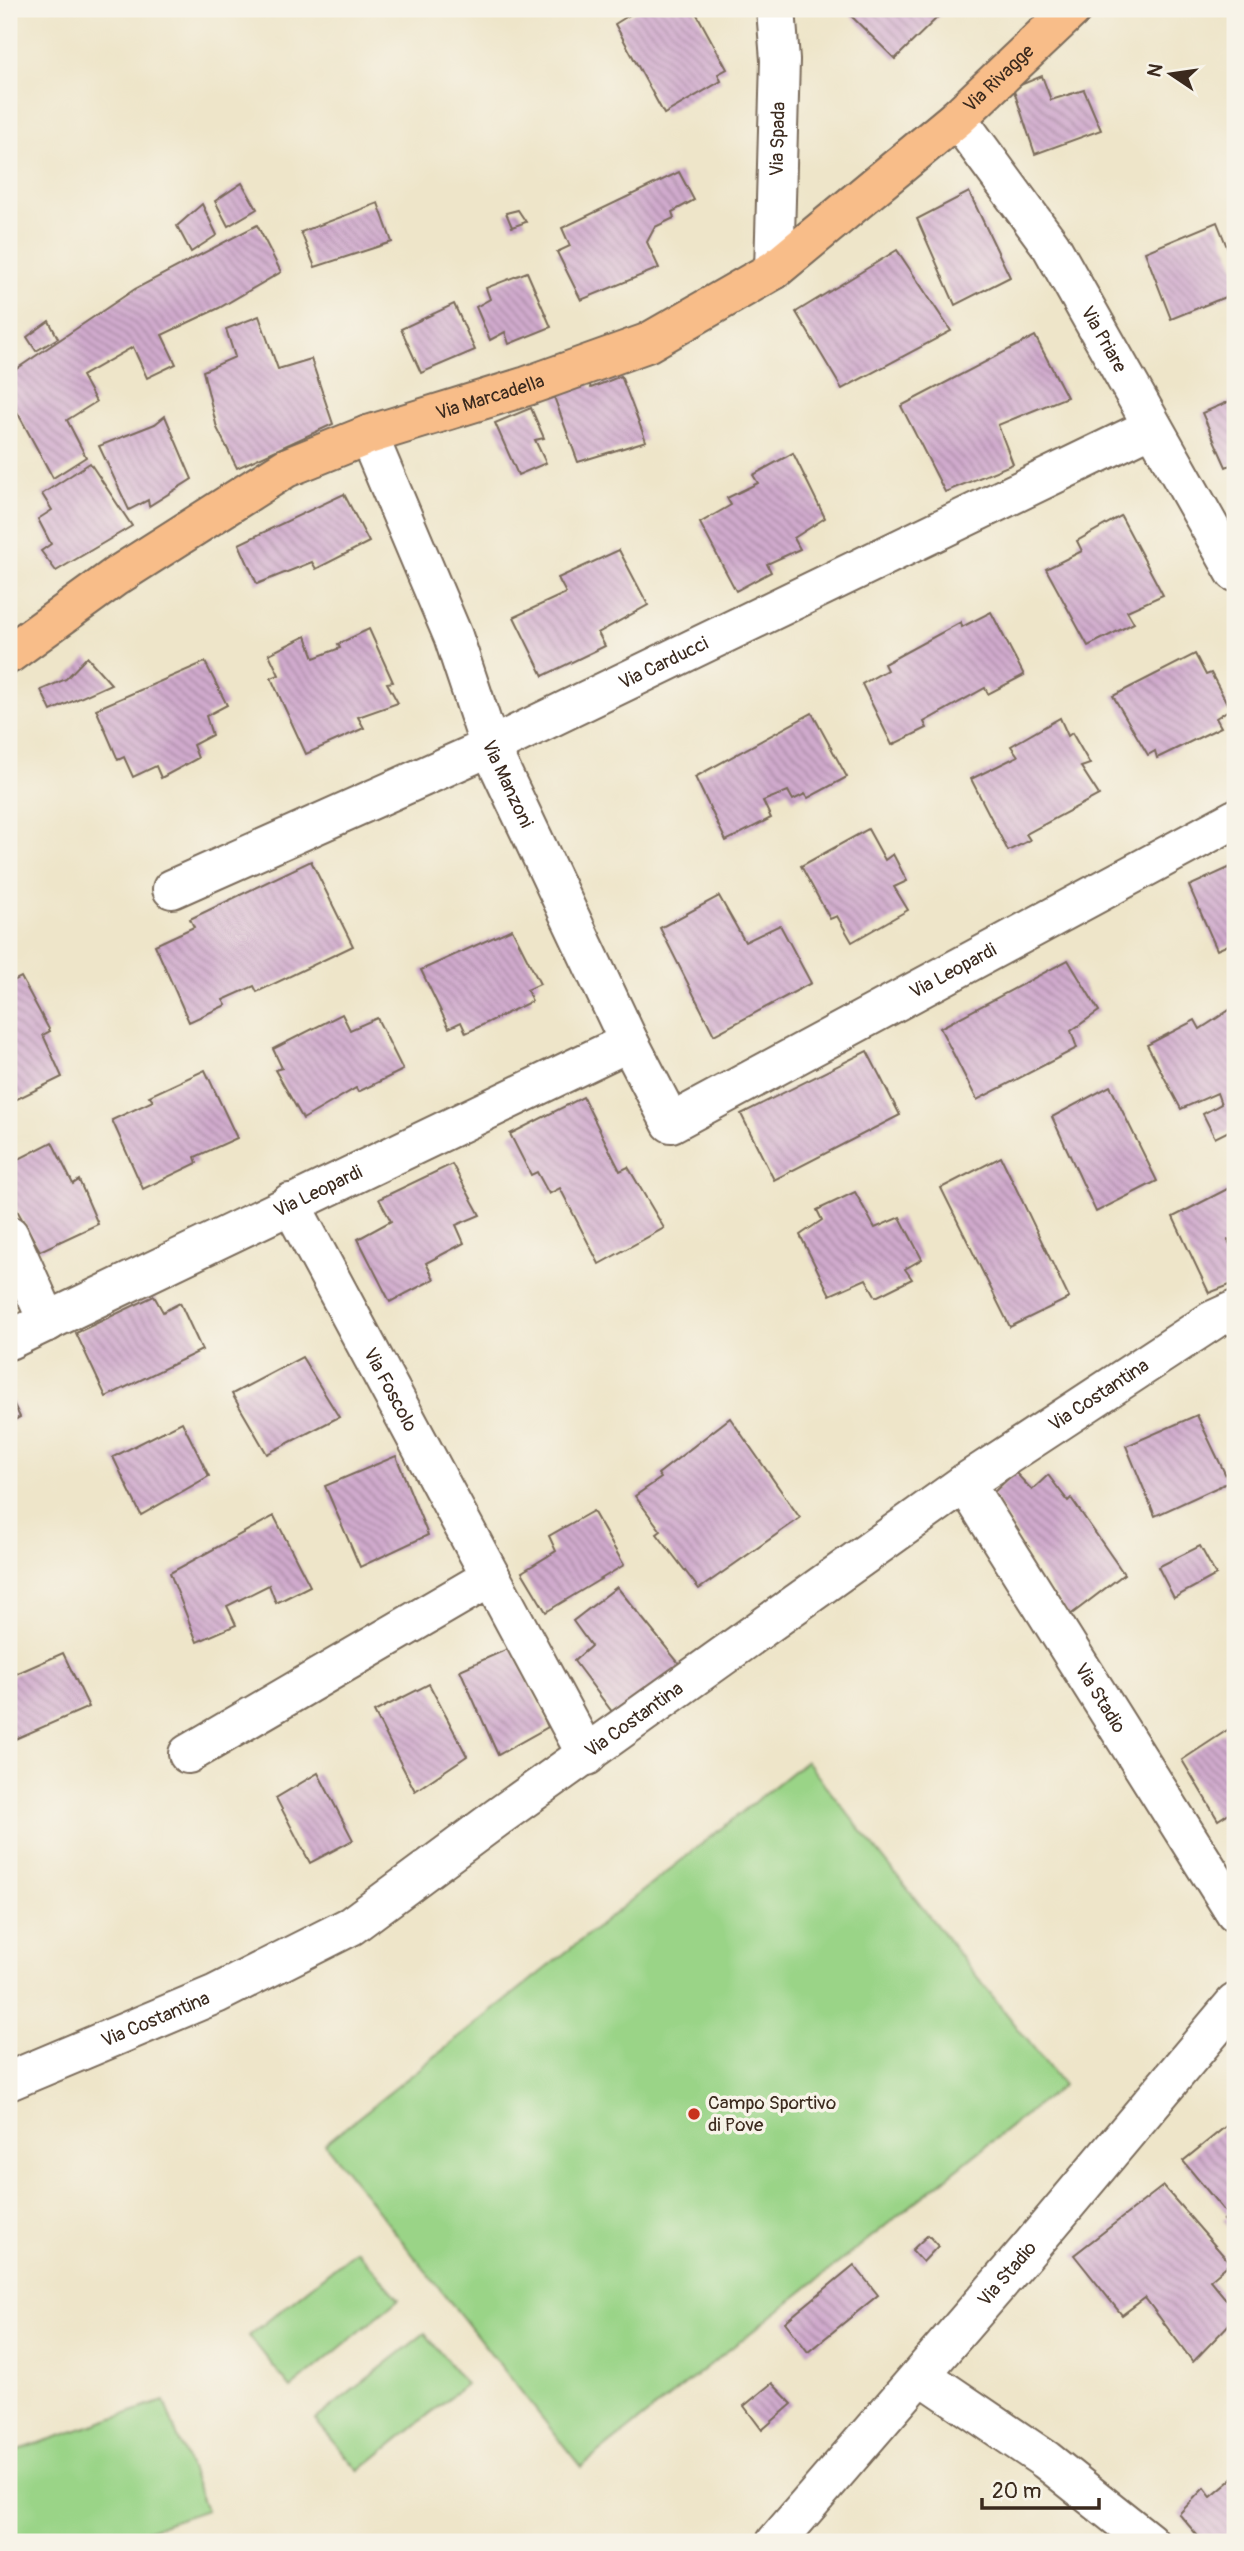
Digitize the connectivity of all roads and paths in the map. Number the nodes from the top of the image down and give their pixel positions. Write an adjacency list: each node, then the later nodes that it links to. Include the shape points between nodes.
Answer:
1 (776, 9): 4 (street, Via Spada, via 780,60)
2 (1072, 9): 3 (main road, Via Rivagge)
3 (957, 118): 4 (main road, Via Marcadella); 5 (street, Via Priare, via 1051,246)
4 (774, 270): 6 (main road, Via Marcadella, via 647,343)
5 (1152, 427): 7 (street, Via Priare); 10 (street, Via Carducci)
6 (368, 435): 9 (main road, Via Marcadella, via 286,468 115,577); 10 (street, Via Manzoni, via 453,636)
7 (1224, 523): 8 (street, Via Priare)
8 (1235, 572)
9 (9, 654)
10 (490, 747): 12 (street, Via Carducci); 13 (street, Via Manzoni)
11 (1235, 819): 14 (street, Via Leopardi)
12 (172, 889)
13 (629, 1042): 14 (street, Via Manzoni); 15 (street, Via Leopardi)
14 (671, 1123)
15 (290, 1203): 18 (street, Via Leopardi); 21 (street, Via Foscolo)
16 (9, 1235): 18 (street)
17 (1235, 1310): 20 (street, Via Costantina)
18 (48, 1322): 19 (street, Via Leopardi)
19 (9, 1340)
20 (965, 1483): 23 (street, Via Costantina); 24 (street, Via Stadio)
21 (491, 1577): 22 (street); 23 (street, Via Foscolo)
22 (188, 1754)
23 (587, 1756): 26 (street, Via Costantina, via 351,1926 216,1994)
24 (1235, 1913)
25 (1235, 2003): 27 (street, Via Stadio)
26 (9, 2081)
27 (921, 2375): 28 (street, Via Stadio); 29 (street, via 1046,2459)
28 (776, 2542)
29 (1149, 2542)

